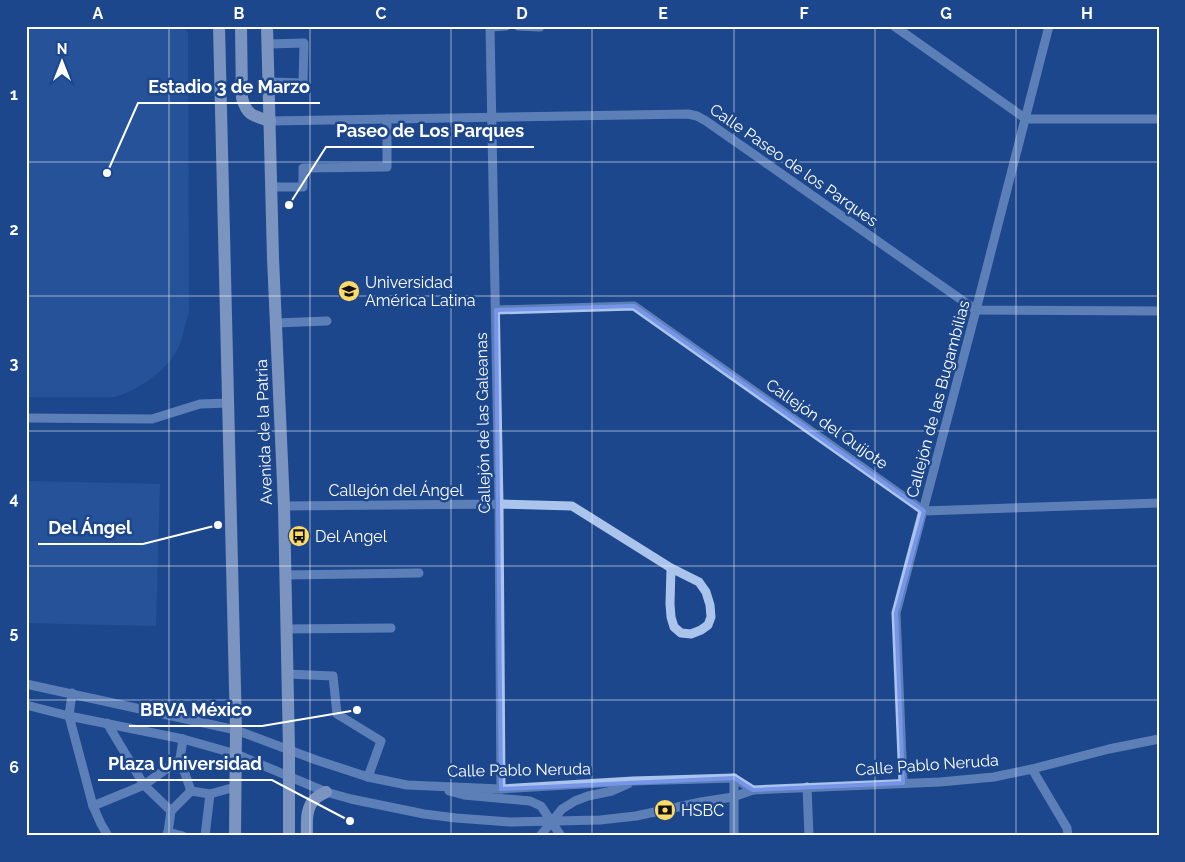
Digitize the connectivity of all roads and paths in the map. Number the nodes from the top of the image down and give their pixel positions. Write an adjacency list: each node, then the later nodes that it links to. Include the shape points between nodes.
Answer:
1 (219, 26): 23 (main road)
2 (241, 26): 16 (main road, via 242,98 245,108 251,115)
3 (267, 26): 10 (main road, Avenida de la Patria)
4 (490, 26): 5 (street); 12 (street, Callejón de las Galeanas)
5 (506, 26)
6 (518, 26): 9 (street)
7 (894, 26): 15 (street)
8 (1049, 26): 15 (street, Callejón de las Bugambilias)
9 (540, 27)
10 (268, 44): 11 (main road, Avenida de la Patria); 11 (street, via 304,44 303,83)
11 (269, 82): 16 (main road, Avenida de la Patria)
12 (492, 117): 13 (street, Calle Paseo de los Parques); 18 (street, Callejón de las Galeanas); 19 (street, Calle Paseo de los Parques, via 678,113 697,116)
13 (387, 119): 16 (street, Calle Paseo de los Parques); 17 (street, via 387,167 303,168 302,187)
14 (1159, 119): 15 (street)
15 (1026, 120): 19 (street, Callejón de las Bugambilias)
16 (270, 121): 17 (main road, Avenida de la Patria)
17 (271, 187): 22 (main road, Avenida de la Patria)
18 (496, 310): 26 (street, Callejón de las Galeanas); 28 (street, Callejón del Quijote, via 634,306)
19 (976, 310): 20 (street); 28 (street, Callejón de las Bugambilias)
20 (1159, 311)
21 (327, 320): 22 (street)
22 (276, 323): 27 (main road, Avenida de la Patria)
23 (228, 403): 24 (street, via 200,404 152,419); 40 (main road)
24 (26, 418)
25 (1159, 503): 28 (street)
26 (499, 504): 27 (street, Callejón del Ángel); 29 (street, Callejón del Ángel, via 572,506); 56 (street, Callejón de las Galeanas)
27 (284, 506): 31 (main road, Avenida de la Patria)
28 (924, 511): 51 (street, Callejón de las Bugambilias, via 896,613)
29 (671, 568): 29 (street, Callejón del Ángel, via 698,582 710,605 708,625 691,634 681,633 674,627 670,604)
30 (419, 573): 31 (street)
31 (285, 575): 33 (main road, Avenida de la Patria)
32 (391, 628): 33 (street)
33 (286, 629): 34 (main road, Avenida de la Patria)
34 (287, 674): 43 (main road, Avenida de la Patria); 48 (street, via 333,676 337,714 381,741)
35 (26, 684): 36 (street, Calle Pablo Neruda)
36 (72, 693): 38 (street); 40 (street, Calle Pablo Neruda)
37 (26, 706): 38 (street, Calle Pablo Neruda)
38 (69, 716): 39 (street, Calle Pablo Neruda); 62 (street)
39 (107, 723): 41 (street, Calle Pablo Neruda); 52 (street)
40 (236, 730): 43 (street, Calle Pablo Neruda); 44 (main road)
41 (183, 739): 44 (street, Calle Pablo Neruda); 45 (street)
42 (1159, 739): 46 (street, Calle Pablo Neruda)
43 (289, 749): 47 (main road, Avenida de la Patria); 48 (street, Calle Pablo Neruda)
44 (236, 754): 47 (street, Calle Pablo Neruda); 53 (main road)
45 (180, 759): 52 (street); 58 (street)
46 (1032, 768): 51 (street, Calle Pablo Neruda, via 994,777); 76 (street, via 1067,828)
47 (289, 777): 59 (street, Calle Pablo Neruda); 70 (main road, Avenida de la Patria)
48 (368, 777): 54 (street, Calle Pablo Neruda)
49 (734, 778): 50 (street, Calle Pablo Neruda); 57 (street); 61 (street)
50 (633, 782): 56 (street, Calle Pablo Neruda); 64 (street, via 575,801)
51 (903, 783): 55 (street, Calle Pablo Neruda)
52 (144, 785): 62 (street); 63 (street)
53 (235, 787): 60 (street); 69 (main road)
54 (434, 787): 56 (street, Calle Pablo Neruda); 64 (street, via 464,796 530,801 541,806)
55 (807, 787): 57 (street, Calle Pablo Neruda); 75 (street)
56 (501, 789)
57 (753, 790): 61 (street, Calle Pablo Neruda)
58 (191, 791): 60 (street); 63 (street)
59 (326, 792): 64 (street, Calle Pablo Neruda, via 424,814 510,822); 71 (main road, via 314,799 309,808)
60 (210, 794): 68 (street)
61 (733, 797): 64 (street, Calle Pablo Neruda, via 636,816); 74 (street)
62 (93, 806): 66 (street)
63 (171, 811): 65 (street)
64 (552, 821): 72 (street); 73 (street)
65 (167, 834): 67 (street)
66 (108, 836)
67 (183, 836)
68 (206, 836)
69 (235, 836)
70 (289, 836)
71 (307, 836)
72 (540, 836)
73 (561, 836)
74 (734, 836)
75 (809, 836)
76 (1068, 836)

